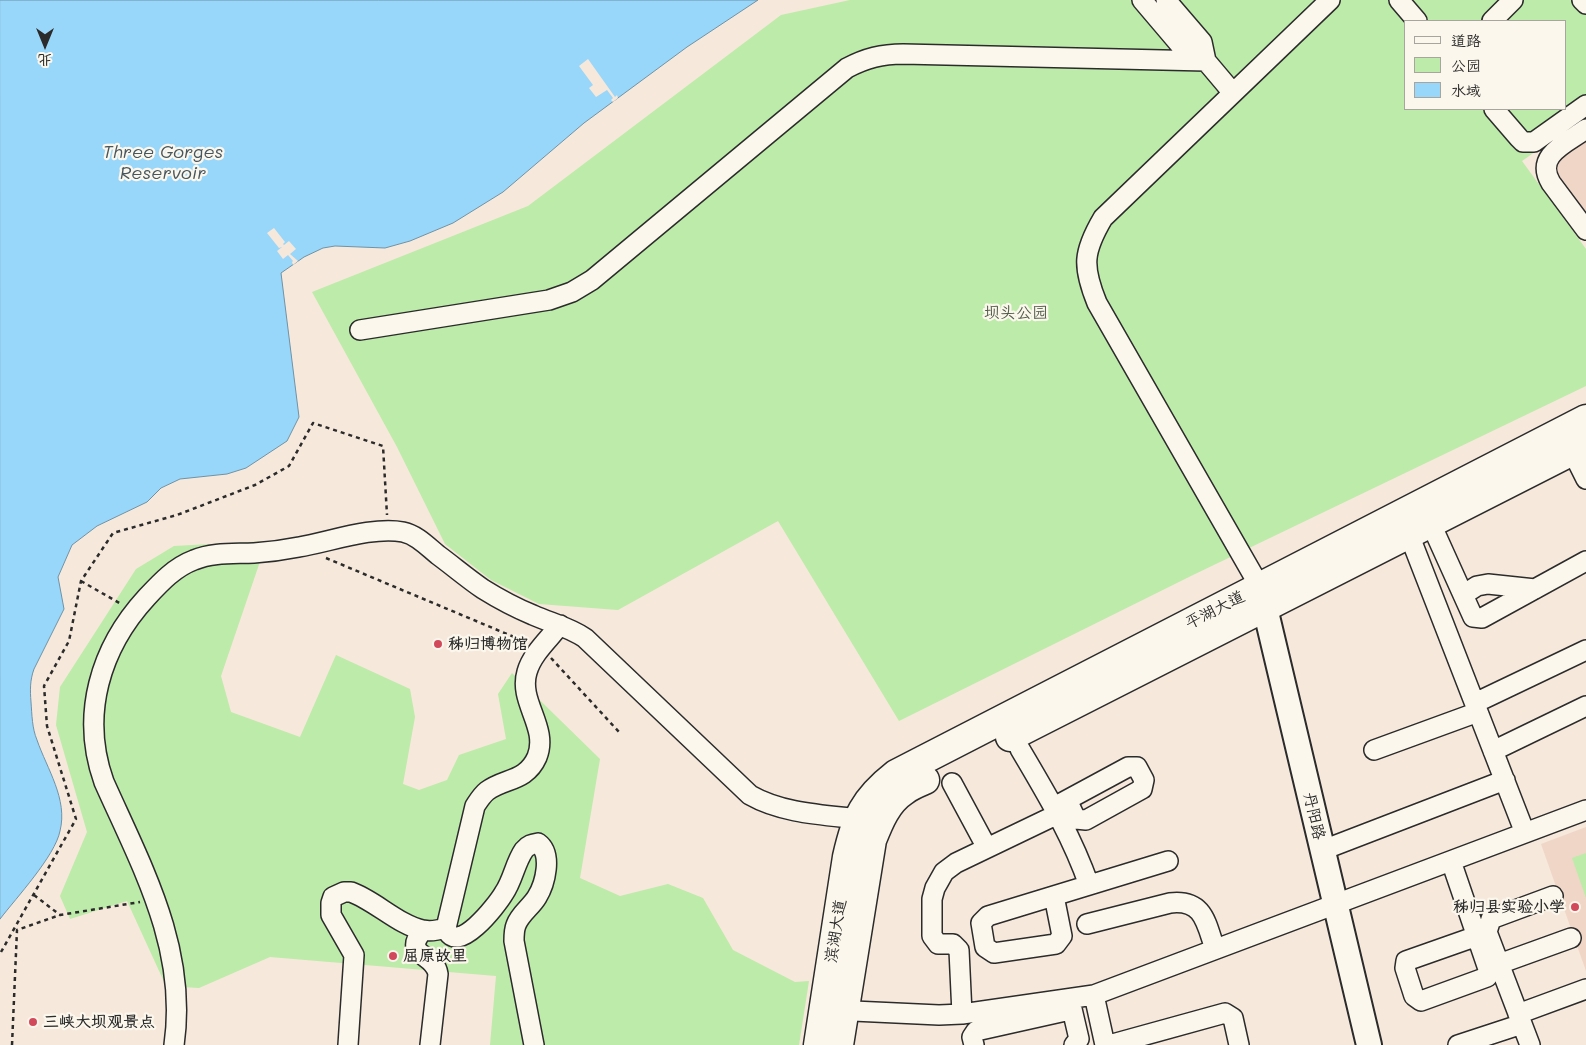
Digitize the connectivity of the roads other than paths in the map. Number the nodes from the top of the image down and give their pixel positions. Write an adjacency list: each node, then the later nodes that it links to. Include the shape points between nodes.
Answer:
1 (1142, 0): 10 (street, via 1188,53)
2 (1166, 0): 10 (street, via 1202,42)
3 (1330, 0): 11 (street)
4 (1399, 0): 8 (street)
5 (1513, 0): 9 (street)
6 (1582, 0): 7 (street)
7 (1586, 4)
8 (1416, 20)
9 (1493, 20)
10 (1206, 61): 11 (street); 16 (street, via 903,54 873,57 847,68 592,280 572,292 548,300)
11 (1233, 93): 24 (street, via 1103,218 1091,238 1086,261 1089,283 1097,303)
12 (1586, 106): 13 (street, via 1528,143 1523,142)
13 (1495, 110)
14 (1586, 129): 15 (street, via 1554,151 1545,166 1551,183)
15 (1586, 230)
16 (360, 330)
17 (1586, 419): 20 (highway, 平湖大道)
18 (1579, 447): 19 (street); 20 (highway, 平湖大道)
19 (1586, 480)
20 (1413, 524): 23 (street); 24 (highway, 平湖大道); 28 (street)
21 (1586, 562): 22 (street)
22 (1535, 589): 23 (street, via 1488,584); 23 (street, via 1482,618 1473,617)
23 (1463, 595)
24 (1262, 597): 36 (highway, 平湖大道, via 896,774 878,788 863,809); 39 (main road, 丹阳路)
25 (560, 625): 36 (street, via 574,630 596,646 750,795 762,802 792,810); 47 (street, via 532,661 525,683 538,728 540,743 537,757 520,776 488,790 475,806); 60 (street, via 492,595 405,532 372,532 283,550 214,555 177,568 161,581 135,610 106,658 93,730 104,782 156,899 169,943 176,1012)
26 (1586, 650): 28 (street)
27 (1586, 706): 31 (street)
28 (1477, 708): 30 (street); 31 (street)
29 (1020, 749): 34 (street)
30 (1374, 750)
31 (1493, 751): 32 (street)
32 (1505, 780): 37 (street); 39 (street)
33 (952, 783): 38 (street)
34 (1060, 807): 38 (street); 42 (street)
35 (1586, 810): 37 (street)
36 (869, 820): 56 (highway, 滨湖大道, via 853,833 848,857)
37 (1525, 833): 41 (street)
38 (987, 848): 57 (street, via 944,872 932,899 932,936 938,944 953,944 959,950)
39 (1322, 850): 45 (main road, 丹阳路)
40 (1168, 861): 42 (street)
41 (1452, 861): 45 (street); 49 (street)
42 (1089, 885): 43 (street)
43 (1054, 896)
44 (1553, 896): 52 (street, via 1491,919 1487,932)
45 (1335, 904): 51 (street); 70 (main road, 丹阳路)
46 (1087, 924): 51 (street, via 1180,902 1197,908)
47 (446, 928): 48 (street); 63 (street, via 453,938 470,932 505,892 524,850 533,844 543,846 546,857 543,884 514,933)
48 (423, 930): 61 (street, via 358,894 344,892 333,897 331,915 355,960); 62 (street, via 414,944 435,966 438,974)
49 (1477, 936)
50 (1571, 938): 52 (street)
51 (1215, 949): 54 (street)
52 (1499, 964): 58 (street)
53 (1586, 989): 58 (street)
54 (1095, 1000): 55 (street); 57 (street); 68 (street)
55 (1072, 1009): 66 (street, via 976,1031 972,1037); 67 (street, via 1079,1039)
56 (834, 1010): 57 (street); 64 (highway, 滨湖大道); 65 (highway, 滨湖大道)
57 (962, 1014)
58 (1520, 1019): 71 (street); 72 (street)
59 (1142, 1040): 68 (street); 69 (street, via 1224,1013 1233,1018)
60 (174, 1045)
61 (348, 1045)
62 (430, 1045)
63 (534, 1045)
64 (818, 1045)
65 (839, 1045)
66 (974, 1045)
67 (1074, 1045)
68 (1107, 1045)
69 (1239, 1045)
70 (1369, 1045)
71 (1458, 1045)
72 (1530, 1045)

